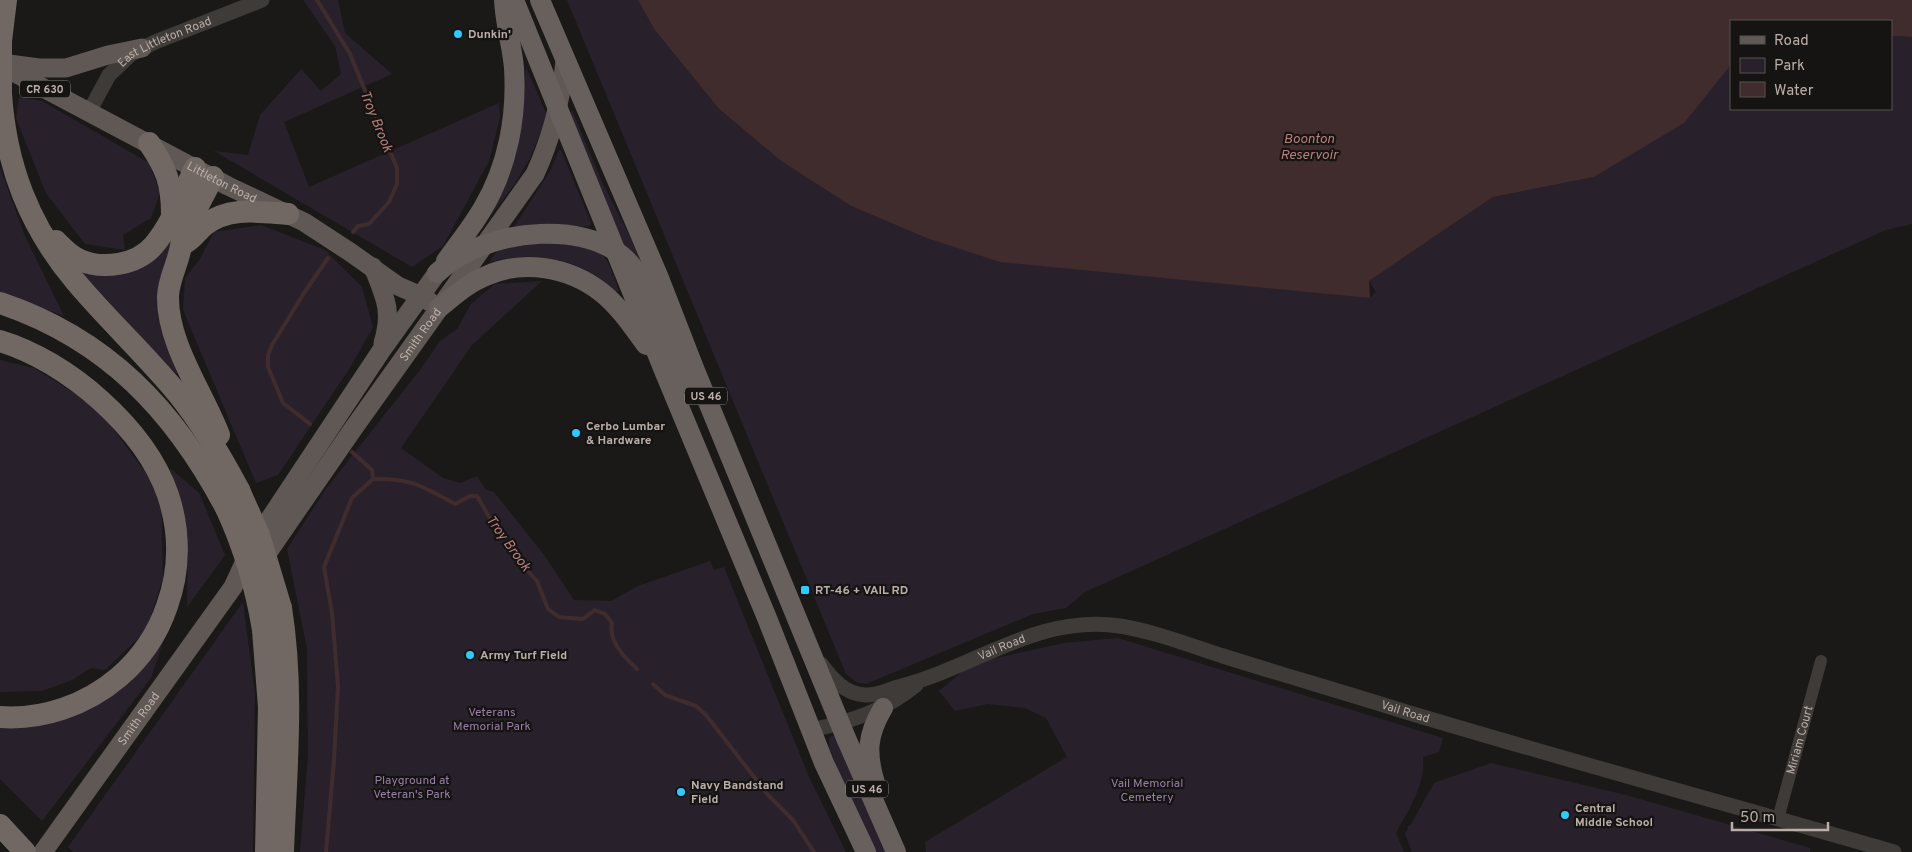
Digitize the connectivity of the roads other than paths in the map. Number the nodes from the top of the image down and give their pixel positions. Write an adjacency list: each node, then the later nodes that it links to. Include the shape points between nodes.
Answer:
1 (6, 0): 7 (highway)
2 (262, 0): 6 (street, East Littleton Road)
3 (504, 0): 21 (highway, via 514,69 510,139 488,199)
4 (514, 0): 10 (highway, US 46)
5 (540, 0): 8 (highway, US 46)
6 (142, 48): 7 (main road, via 108,54 66,68 39,68); 11 (street, East Littleton Road, via 114,69)
7 (0, 56): 9 (highway, bridge); 11 (main road, Littleton Road / CR 630)
8 (565, 61): 10 (main road, Smith Road); 30 (highway, US 46, via 659,278)
9 (1, 94): 13 (highway)
10 (558, 109): 18 (main road, Smith Road, via 547,148 535,174); 19 (highway, US 46)
11 (89, 112): 12 (main road, Littleton Road / CR 630)
12 (149, 143): 14 (main road, Littleton Road / CR 630); 15 (highway, via 168,176)
13 (12, 168): 15 (highway, via 53,237 78,260 94,265 108,266 137,258 153,247); 28 (highway, via 32,216 60,262 182,400 209,436)
14 (204, 172): 15 (highway); 16 (main road, Littleton Road / CR 630); 17 (highway)
15 (172, 214)
16 (288, 214): 17 (highway, via 244,211 225,214 206,224); 20 (main road, Littleton Road / CR 630)
17 (182, 245): 28 (highway, via 170,281 170,322 180,351 209,409)
18 (483, 246): 19 (highway, via 508,239 559,233 595,240); 21 (highway, via 459,257); 24 (main road, Smith Road)
19 (616, 251): 27 (highway, US 46); 30 (highway, via 646,288 736,506)
20 (373, 268): 22 (main road, Littleton Road / CR 630, via 398,286); 26 (main road, via 388,308 387,332)
21 (437, 273): 22 (main road, Smith Road)
22 (421, 296): 24 (main road, Littleton Road / CR 630); 26 (main road, Smith Road)
23 (0, 303): 28 (highway, via 67,333 124,373 159,407)
24 (439, 308): 27 (highway, via 473,282 505,269 531,266 565,273 586,282 607,298); 29 (main road, Smith Road, via 264,558)
25 (0, 341): 35 (highway, via 35,354 77,381 131,433 155,468 167,494 177,557 176,578 163,618 140,656 127,670 110,685 54,712)
26 (381, 351): 29 (main road, Smith Road, via 253,544)
27 (665, 373): 37 (highway, US 46)
28 (233, 499): 43 (highway, bridge, via 263,630 268,706); 44 (highway, bridge, via 260,535 281,608 288,653)
29 (233, 587): 42 (main road, Smith Road)
30 (789, 600): 31 (highway, US 46)
31 (810, 648): 33 (street, Vail Road, via 832,678 848,691 875,695); 36 (highway, US 46)
32 (1821, 661): 38 (street, Miriam Court)
33 (920, 682): 34 (street, Vail Road); 38 (street, Vail Road, via 1029,635 1096,624 1118,626 1153,632 1482,735)
34 (883, 708): 36 (street, Vail Road); 40 (highway, via 872,730 868,752)
35 (0, 716)
36 (841, 724): 37 (street, Vail Road); 40 (highway, US 46)
37 (811, 730): 45 (highway, US 46)
38 (1778, 819): 46 (street, Vail Road)
39 (2, 827): 41 (highway)
40 (894, 849)
41 (25, 852)
42 (43, 852)
43 (266, 852)
44 (283, 852)
45 (866, 852)
46 (1894, 852)

